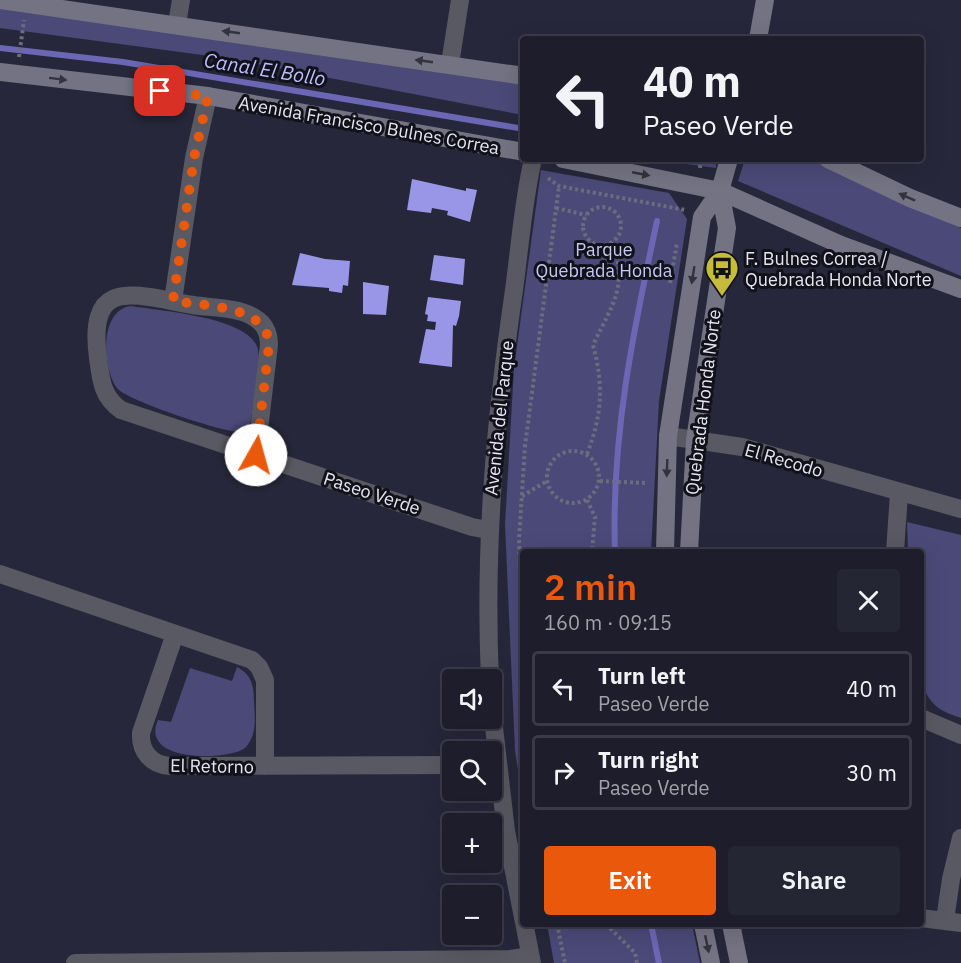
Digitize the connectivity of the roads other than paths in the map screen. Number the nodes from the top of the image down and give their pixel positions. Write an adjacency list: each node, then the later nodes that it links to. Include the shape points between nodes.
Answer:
1 (0, 0): 5 (street)
2 (181, 0): 5 (street)
3 (460, 0): 7 (street)
4 (765, 0): 6 (street)
5 (177, 24): 7 (street, one-way to 5)
6 (759, 36)
7 (450, 64): 9 (street)
8 (0, 72): 10 (street, Avenida Francisco Bulnes Correa, one-way to 10)
9 (520, 75)
10 (208, 96): 11 (street, Avenida Francisco Bulnes Correa); 19 (street, via 194,158)
11 (520, 157)
12 (529, 162): 25 (street, Avenida del Parque, via 496,421)
13 (577, 162): 16 (street, one-way to 16)
14 (728, 162): 16 (street)
15 (834, 162): 17 (street, one-way to 15)
16 (720, 191): 18 (street, via 841,245); 20 (street, Quebrada Honda Norte, one-way to 20, via 702,217); 21 (street, Quebrada Honda Norte, via 727,228)
17 (961, 218)
18 (961, 289)
19 (173, 301): 22 (street, Paseo Verde, via 250,315 266,330 269,345); 22 (street, Paseo Verde, via 127,295 101,310 94,330 105,394 116,407 128,413)
20 (668, 436): 21 (street, El Recodo); 26 (street, Quebrada Honda Norte, one-way to 26)
21 (695, 440): 23 (street, El Recodo, via 742,447); 27 (street, Quebrada Honda Norte)
22 (256, 455): 25 (street, Paseo Verde)
23 (899, 494): 24 (street, El Recodo); 28 (street)
24 (961, 509)
25 (488, 530): 31 (street, Avenida del Parque)
26 (665, 549)
27 (689, 549)
28 (895, 549)
29 (0, 574): 30 (street, El Retorno)
30 (175, 634): 35 (street, El Retorno, via 247,658 259,667 265,686); 35 (street, El Retorno, via 141,733 146,754 165,766)
31 (490, 669)
32 (924, 719): 33 (street)
33 (961, 735)
34 (442, 765): 35 (street, El Retorno)
35 (264, 766)
36 (501, 801): 38 (street)
37 (961, 838): 40 (street, via 951,879)
38 (520, 903)
39 (924, 918): 40 (street)
40 (953, 921)
41 (525, 927): 44 (street)
42 (704, 927): 47 (street, one-way to 47)
43 (732, 927): 48 (street)
44 (531, 960): 46 (street)
45 (75, 963): 46 (street)
46 (321, 963)
47 (711, 963)
48 (739, 963)

